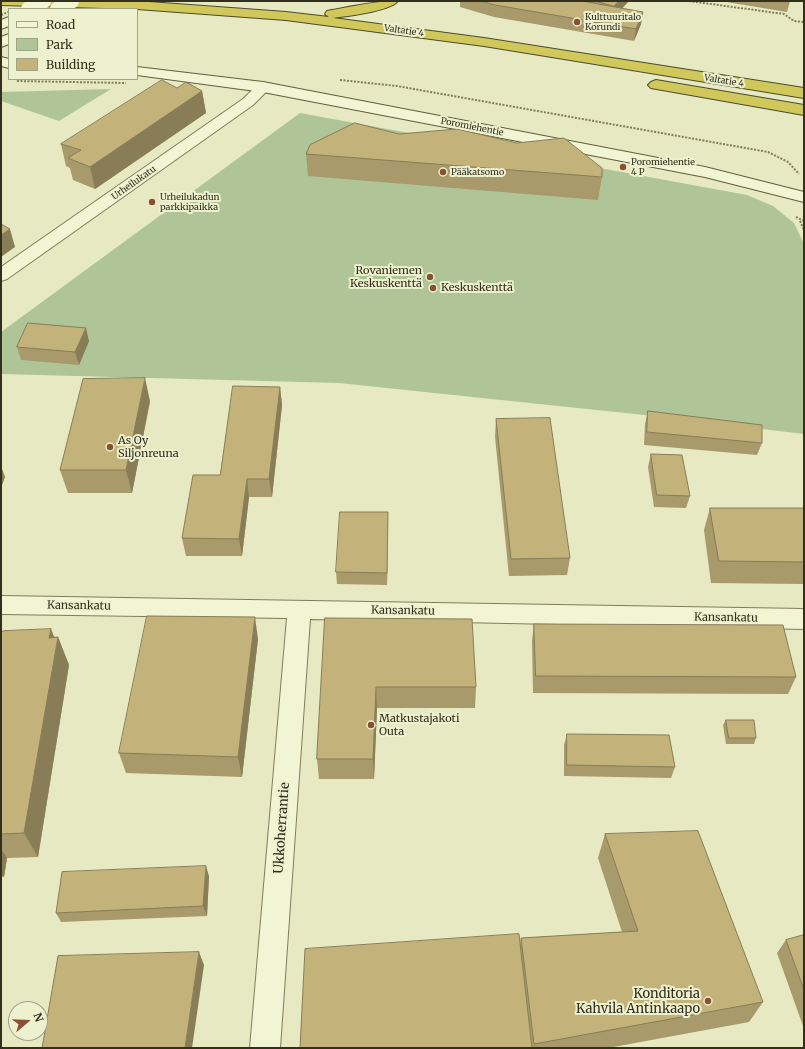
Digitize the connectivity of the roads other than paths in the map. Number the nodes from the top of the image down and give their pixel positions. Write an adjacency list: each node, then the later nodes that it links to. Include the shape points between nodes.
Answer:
1 (1, 1): 7 (highway, Valtatie 4, via 149,6)
2 (43, 1): 5 (street, bridge)
3 (71, 1): 6 (street, bridge)
4 (391, 1): 7 (highway, via 358,11)
5 (31, 8)
6 (60, 8)
7 (286, 16): 15 (highway, Valtatie 4, via 484,42)
8 (138, 18): 9 (highway)
9 (237, 26)
10 (354, 39): 11 (highway, Valtatie 4)
11 (440, 50)
12 (138, 71): 14 (street, Poromiehentie)
13 (644, 83): 16 (highway, Valtatie 4)
14 (264, 87): 17 (street, Poromiehentie, via 705,172); 18 (street, Urheilukatu, via 248,102)
15 (804, 93)
16 (804, 110)
17 (804, 197)
18 (1, 275)
19 (1, 605): 20 (street, Kansankatu)
20 (299, 609): 21 (street, Kansankatu); 22 (street, Ukkoherrantie)
21 (804, 619)
22 (265, 1048)

